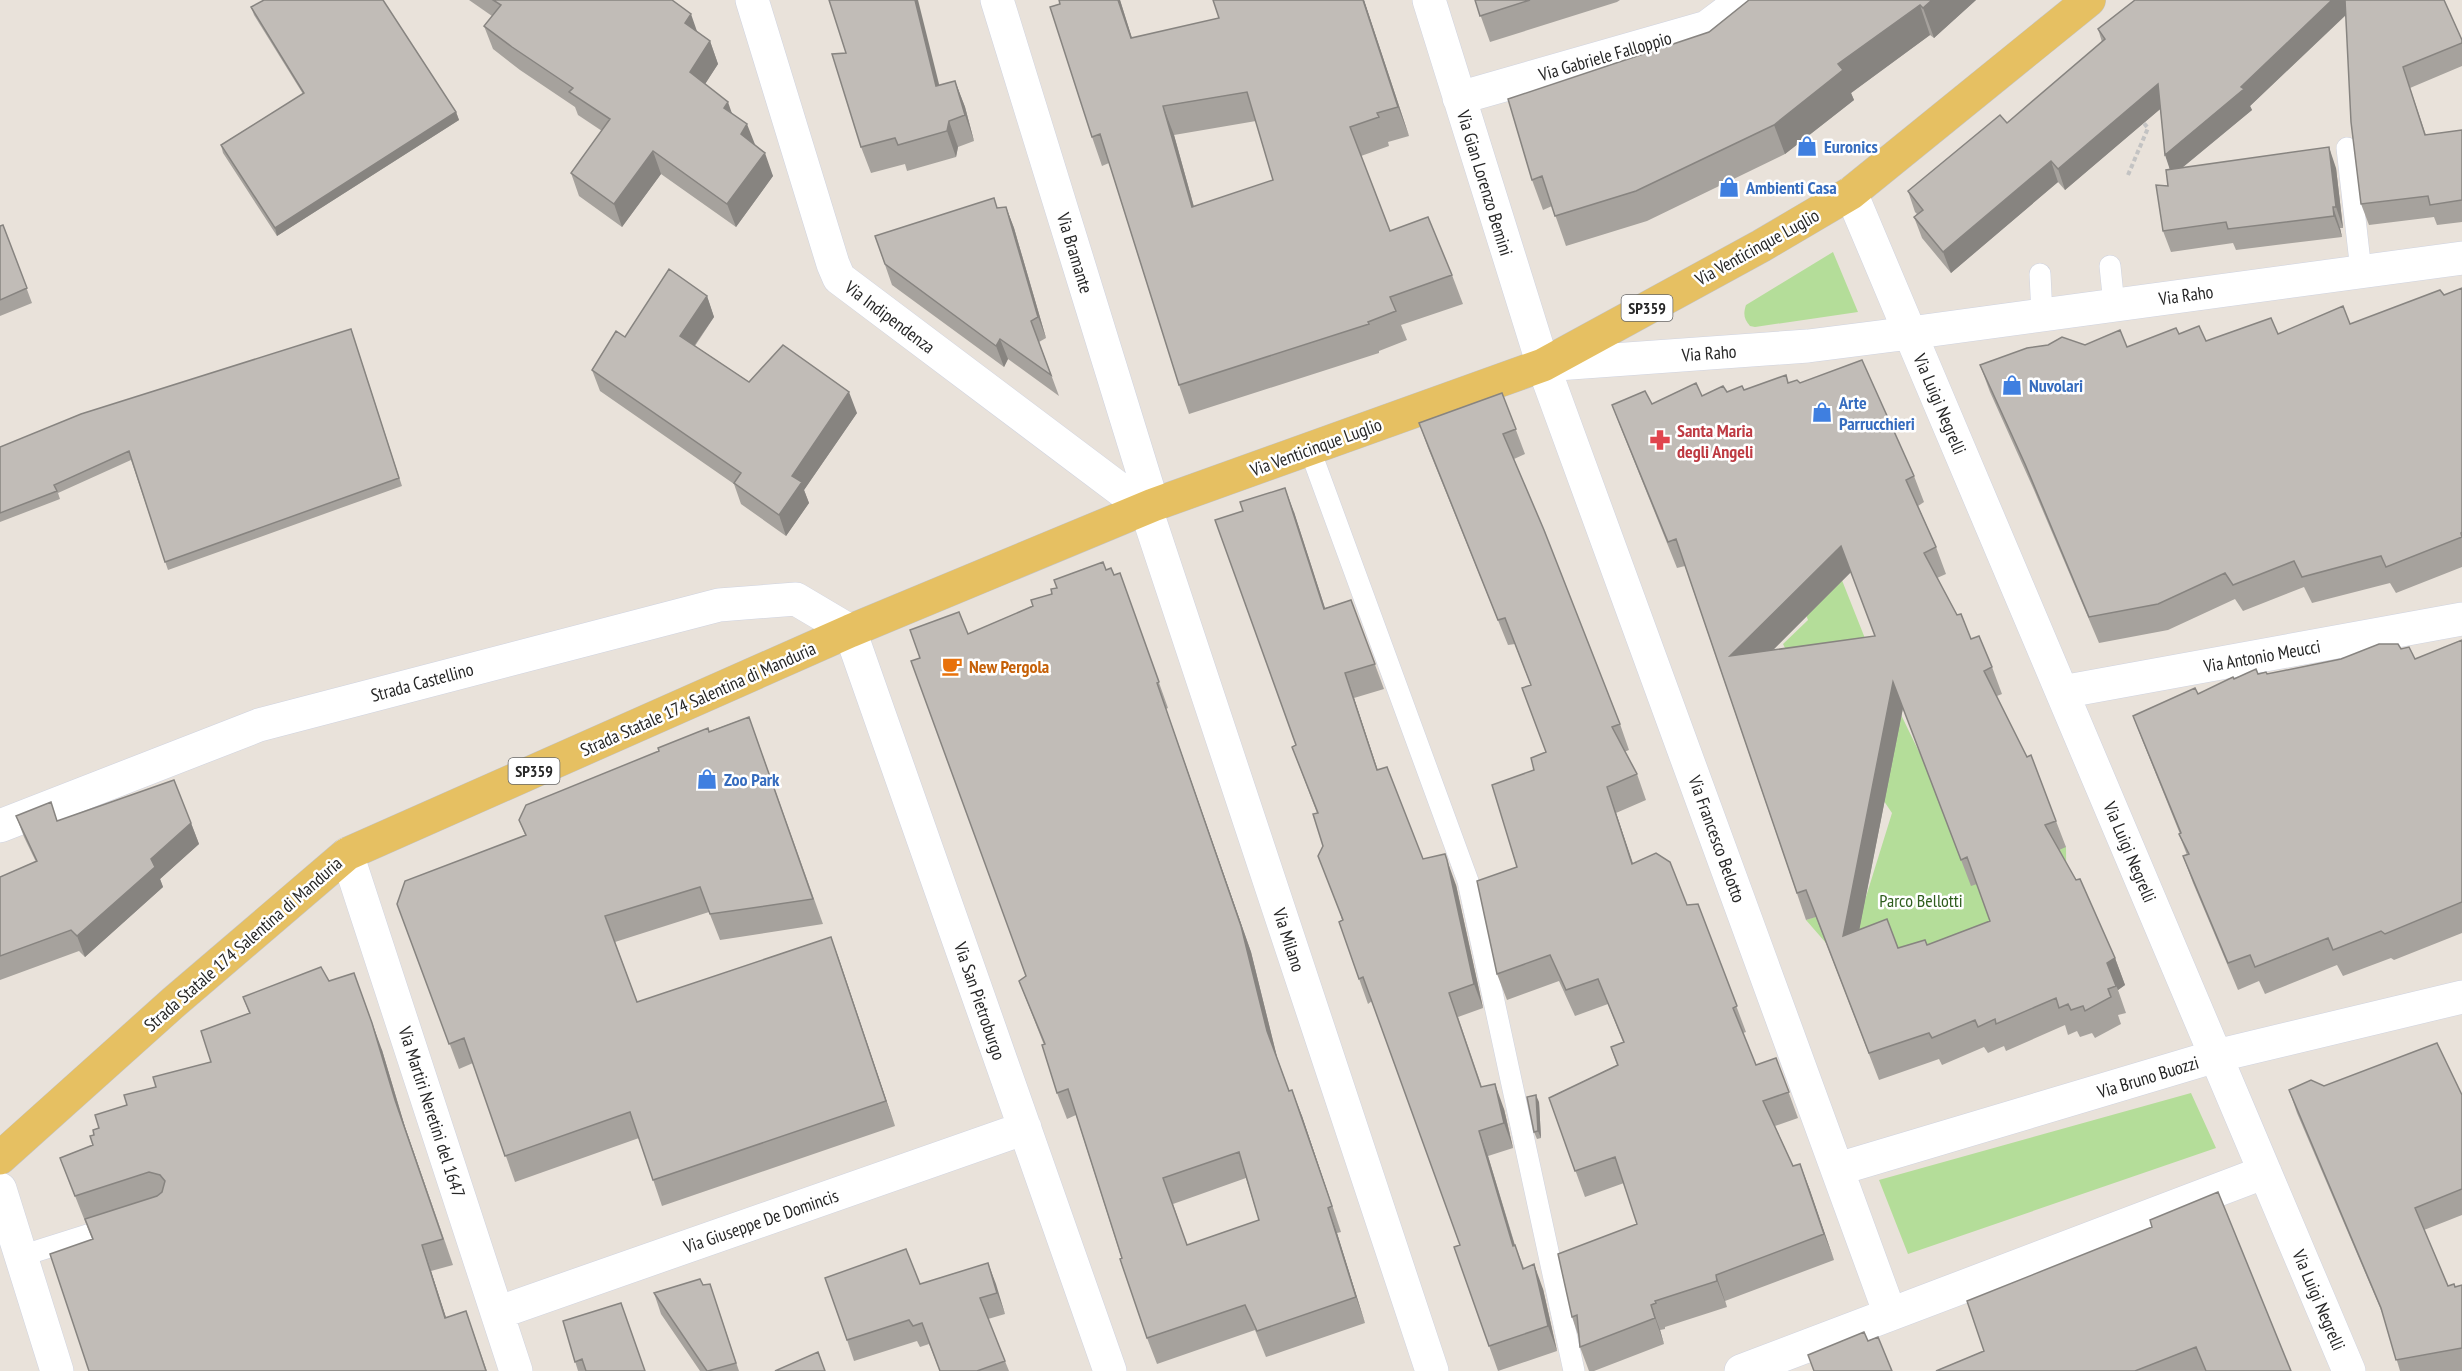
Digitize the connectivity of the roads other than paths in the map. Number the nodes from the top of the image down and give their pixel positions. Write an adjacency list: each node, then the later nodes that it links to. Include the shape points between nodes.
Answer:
1 (752, 0): 18 (street, Via Indipendenza, via 839,278)
2 (998, 0): 18 (street, Via Bramante)
3 (1429, 0): 6 (street, Via Gian Lorenzo Bemini)
4 (1743, 0): 6 (street, Via Gabriele Falloppio, via 1707,27)
5 (2089, 0): 8 (main road, Via Venticinque Luglio / SP359)
6 (1459, 98): 16 (street, Via Gian Lorenzo Bemini)
7 (2347, 148): 11 (lane)
8 (1851, 194): 15 (street); 16 (main road, Via Venticinque Luglio / SP359)
9 (2462, 258): 11 (street, Via Raho)
10 (2110, 266): 13 (lane)
11 (2361, 271): 13 (street, Via Raho)
12 (2040, 274): 14 (lane)
13 (2114, 305): 14 (street, Via Raho)
14 (2042, 315): 15 (street, Via Raho)
15 (1910, 333): 16 (street, Via Raho, via 1808,346); 21 (street, Via Luigi Negrelli)
16 (1543, 365): 17 (main road, Via Venticinque Luglio / SP359); 28 (street, Via Francesco Belotto)
17 (1310, 450): 18 (main road, Via Venticinque Luglio / SP359); 39 (lane, via 1468,881)
18 (1149, 507): 20 (main road, Strada Statale 174 Salentina di Manduria / SP359); 38 (street, Via Milano)
19 (2462, 619): 21 (street, Via Antonio Meucci)
20 (850, 631): 22 (street, Strada Castellino, via 796,599 719,605 259,725); 23 (main road, Strada Statale 174 Salentina di Manduria / SP359); 26 (street, Via San Pietroburgo)
21 (2062, 692): 25 (street, Via Luigi Negrelli)
22 (0, 826)
23 (347, 854): 27 (main road, Strada Statale 174 Salentina di Manduria / SP359); 33 (street, Via Martiri Neretini del 1647)
24 (2462, 997): 25 (street, Via Bruno Buozzi)
25 (2216, 1056): 28 (street, Via Bruno Buozzi); 29 (street, Via Luigi Negrelli)
26 (1025, 1128): 33 (street, Via Giuseppe De Domincis); 37 (street, Via San Pietroburgo)
27 (0, 1158)
28 (1838, 1169): 34 (street, Via Francesco Belotto)
29 (2265, 1172): 34 (street); 41 (street, Via Luigi Negrelli)
30 (0, 1189): 32 (street)
31 (130, 1221): 32 (lane)
32 (21, 1256): 35 (street)
33 (497, 1313): 36 (street, Via Martiri Neretini del 1647)
34 (1890, 1314): 40 (street)
35 (57, 1371)
36 (516, 1371)
37 (1110, 1371)
38 (1432, 1371)
39 (1574, 1371)
40 (1741, 1371)
41 (2349, 1371)

